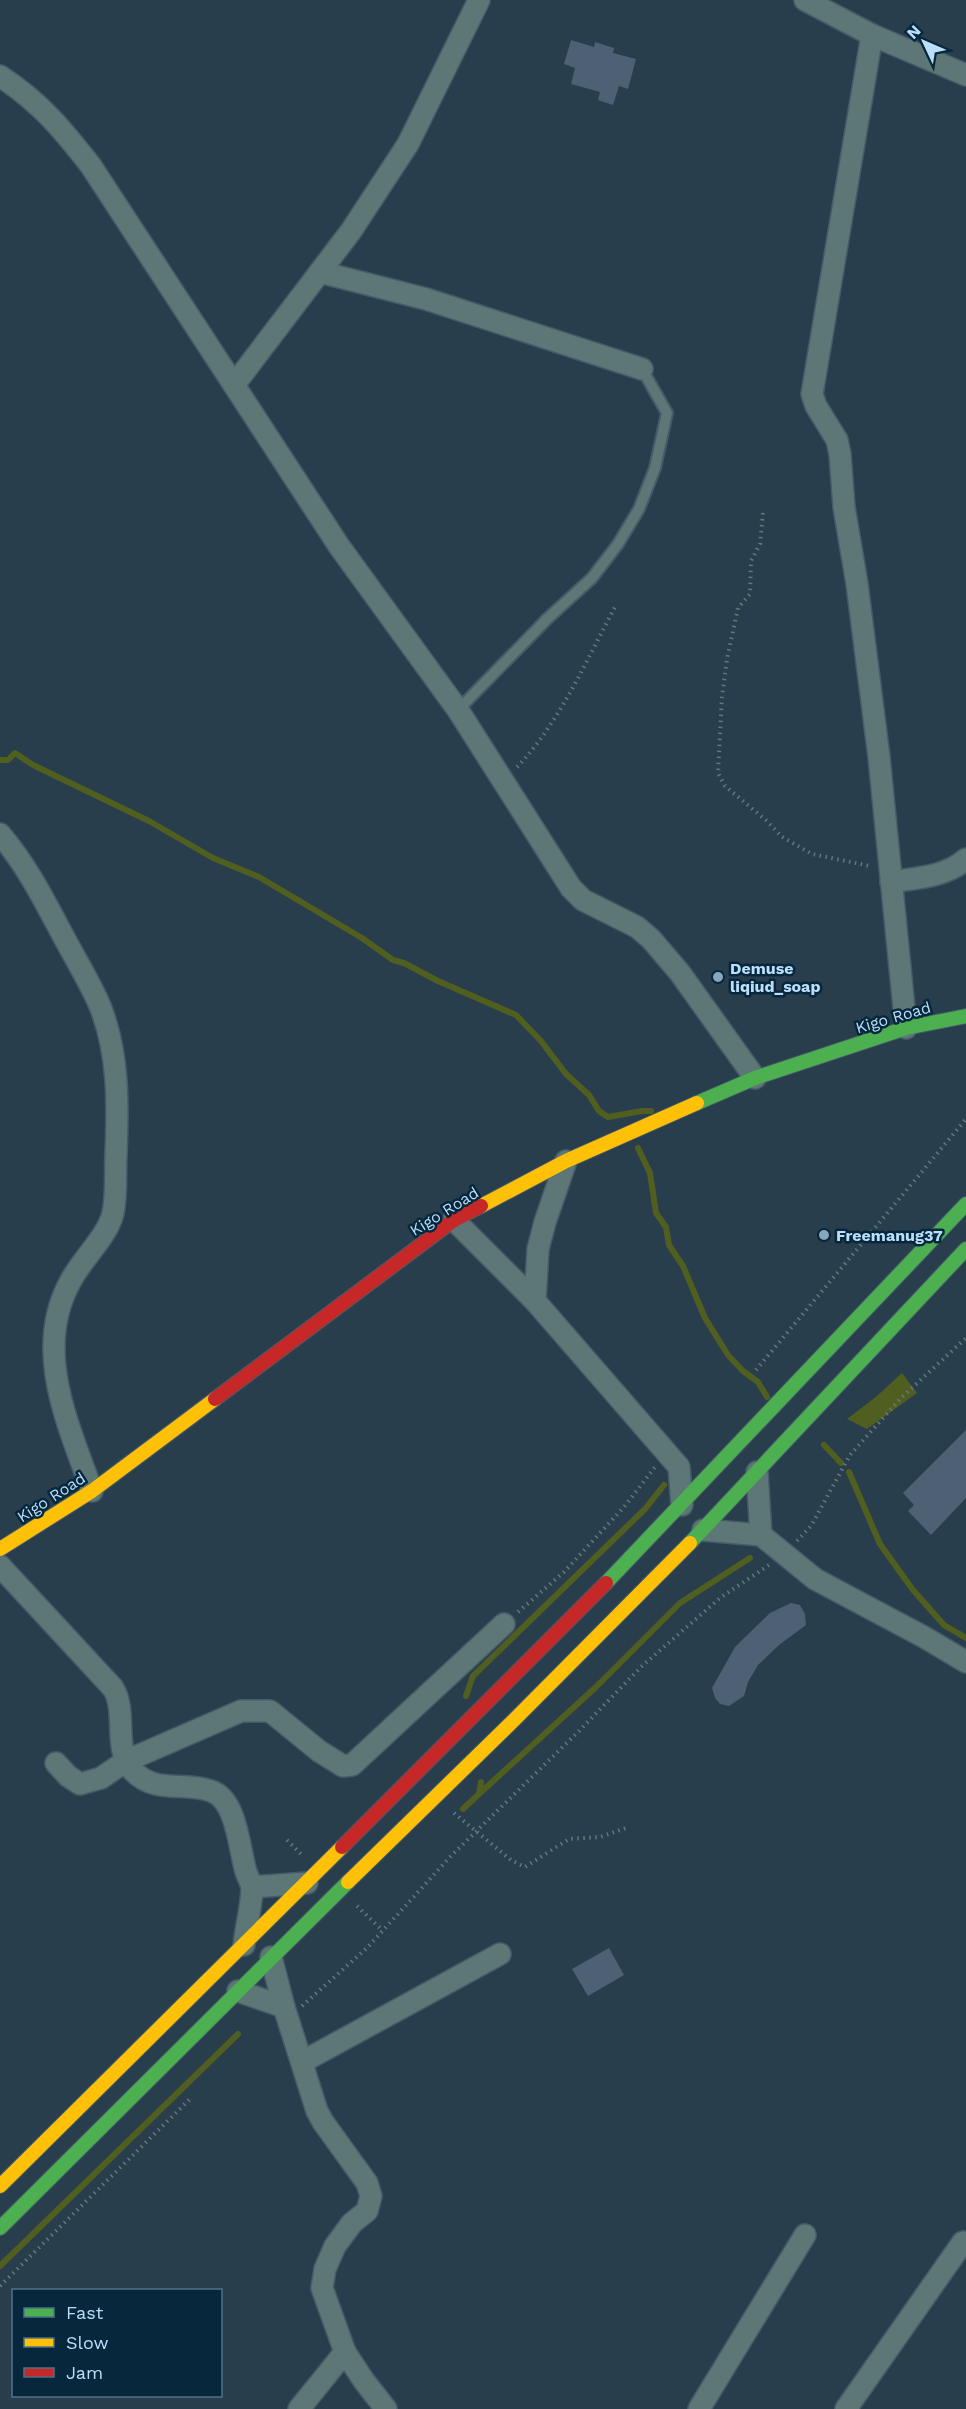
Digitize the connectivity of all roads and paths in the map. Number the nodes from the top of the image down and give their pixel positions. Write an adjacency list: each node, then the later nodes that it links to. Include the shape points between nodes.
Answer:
1 (479, 0): 7 (street, via 408,144)
2 (805, 0): 3 (street)
3 (842, 9): 4 (street)
4 (872, 35): 5 (street); 16 (street, via 812,394 837,440 840,454)
5 (966, 75)
6 (0, 76): 9 (street, via 56,120 91,166)
7 (320, 272): 8 (street, via 426,299); 9 (street)
8 (642, 369): 12 (lane, via 668,413 655,468 639,509 592,578)
9 (234, 385): 12 (street, via 339,546)
10 (763, 513): 16 (path, via 760,544 751,561 750,594 738,608 727,659 718,773 725,786 782,837 812,854)
11 (615, 607): 13 (path, via 560,709 530,753)
12 (458, 710): 13 (street)
13 (504, 781): 19 (street, via 571,888 583,900 637,927 651,939)
14 (0, 834): 31 (street, via 27,868 99,1005 113,1052 117,1127 113,1213 66,1289 53,1338 62,1407)
15 (966, 859): 16 (street, via 934,875)
16 (890, 874): 18 (street)
17 (966, 1016): 18 (main road, Kigo Road)
18 (906, 1028): 19 (main road, Kigo Road)
19 (755, 1078): 21 (main road, Kigo Road)
20 (966, 1119): 27 (path)
21 (566, 1161): 23 (main road, Kigo Road); 25 (street, via 538,1249)
22 (966, 1204): 29 (main road)
23 (454, 1220): 25 (street); 31 (main road, Kigo Road)
24 (966, 1249): 30 (main road)
25 (535, 1301): 28 (street)
26 (966, 1338): 36 (path, via 901,1398 850,1455 811,1526)
27 (756, 1370)
28 (673, 1460): 29 (street); 32 (street); 38 (path, via 564,1572)
29 (714, 1472): 32 (main road)
30 (757, 1472): 33 (main road); 34 (street)
31 (92, 1491): 35 (main road, Kigo Road)
32 (682, 1504): 45 (main road)
33 (703, 1530): 34 (street); 42 (main road)
34 (760, 1535): 36 (street)
35 (0, 1549)
36 (785, 1555): 39 (street, via 815,1579); 44 (path, via 720,1598 650,1659)
37 (0, 1566): 40 (street, via 113,1688 118,1698)
38 (504, 1624): 40 (street, via 352,1765 343,1766 319,1751 270,1711 241,1711)
39 (966, 1662)
40 (126, 1761): 41 (street, via 101,1778 80,1784); 46 (street, via 148,1784 202,1788 221,1796 231,1812)
41 (56, 1763)
42 (436, 1797): 44 (path); 49 (main road)
43 (629, 1827): 44 (path, via 600,1837 569,1839 525,1867)
44 (475, 1832): 51 (path, via 367,1948)
45 (307, 1882): 46 (street); 47 (main road)
46 (252, 1887): 47 (street)
47 (244, 1945): 54 (main road)
48 (500, 1954): 52 (street)
49 (271, 1957): 50 (main road); 51 (street)
50 (238, 1991): 51 (street); 55 (main road)
51 (286, 2013): 52 (street)
52 (302, 2062): 59 (street, via 323,2122 367,2183 371,2196 367,2211 335,2246 325,2268 322,2288)
53 (192, 2097): 58 (path)
54 (0, 2186)
55 (0, 2228)
56 (805, 2235): 62 (street)
57 (963, 2242): 63 (street)
58 (0, 2286)
59 (345, 2352): 60 (street); 61 (street)
60 (299, 2409)
61 (386, 2409)
62 (699, 2409)
63 (846, 2409)

